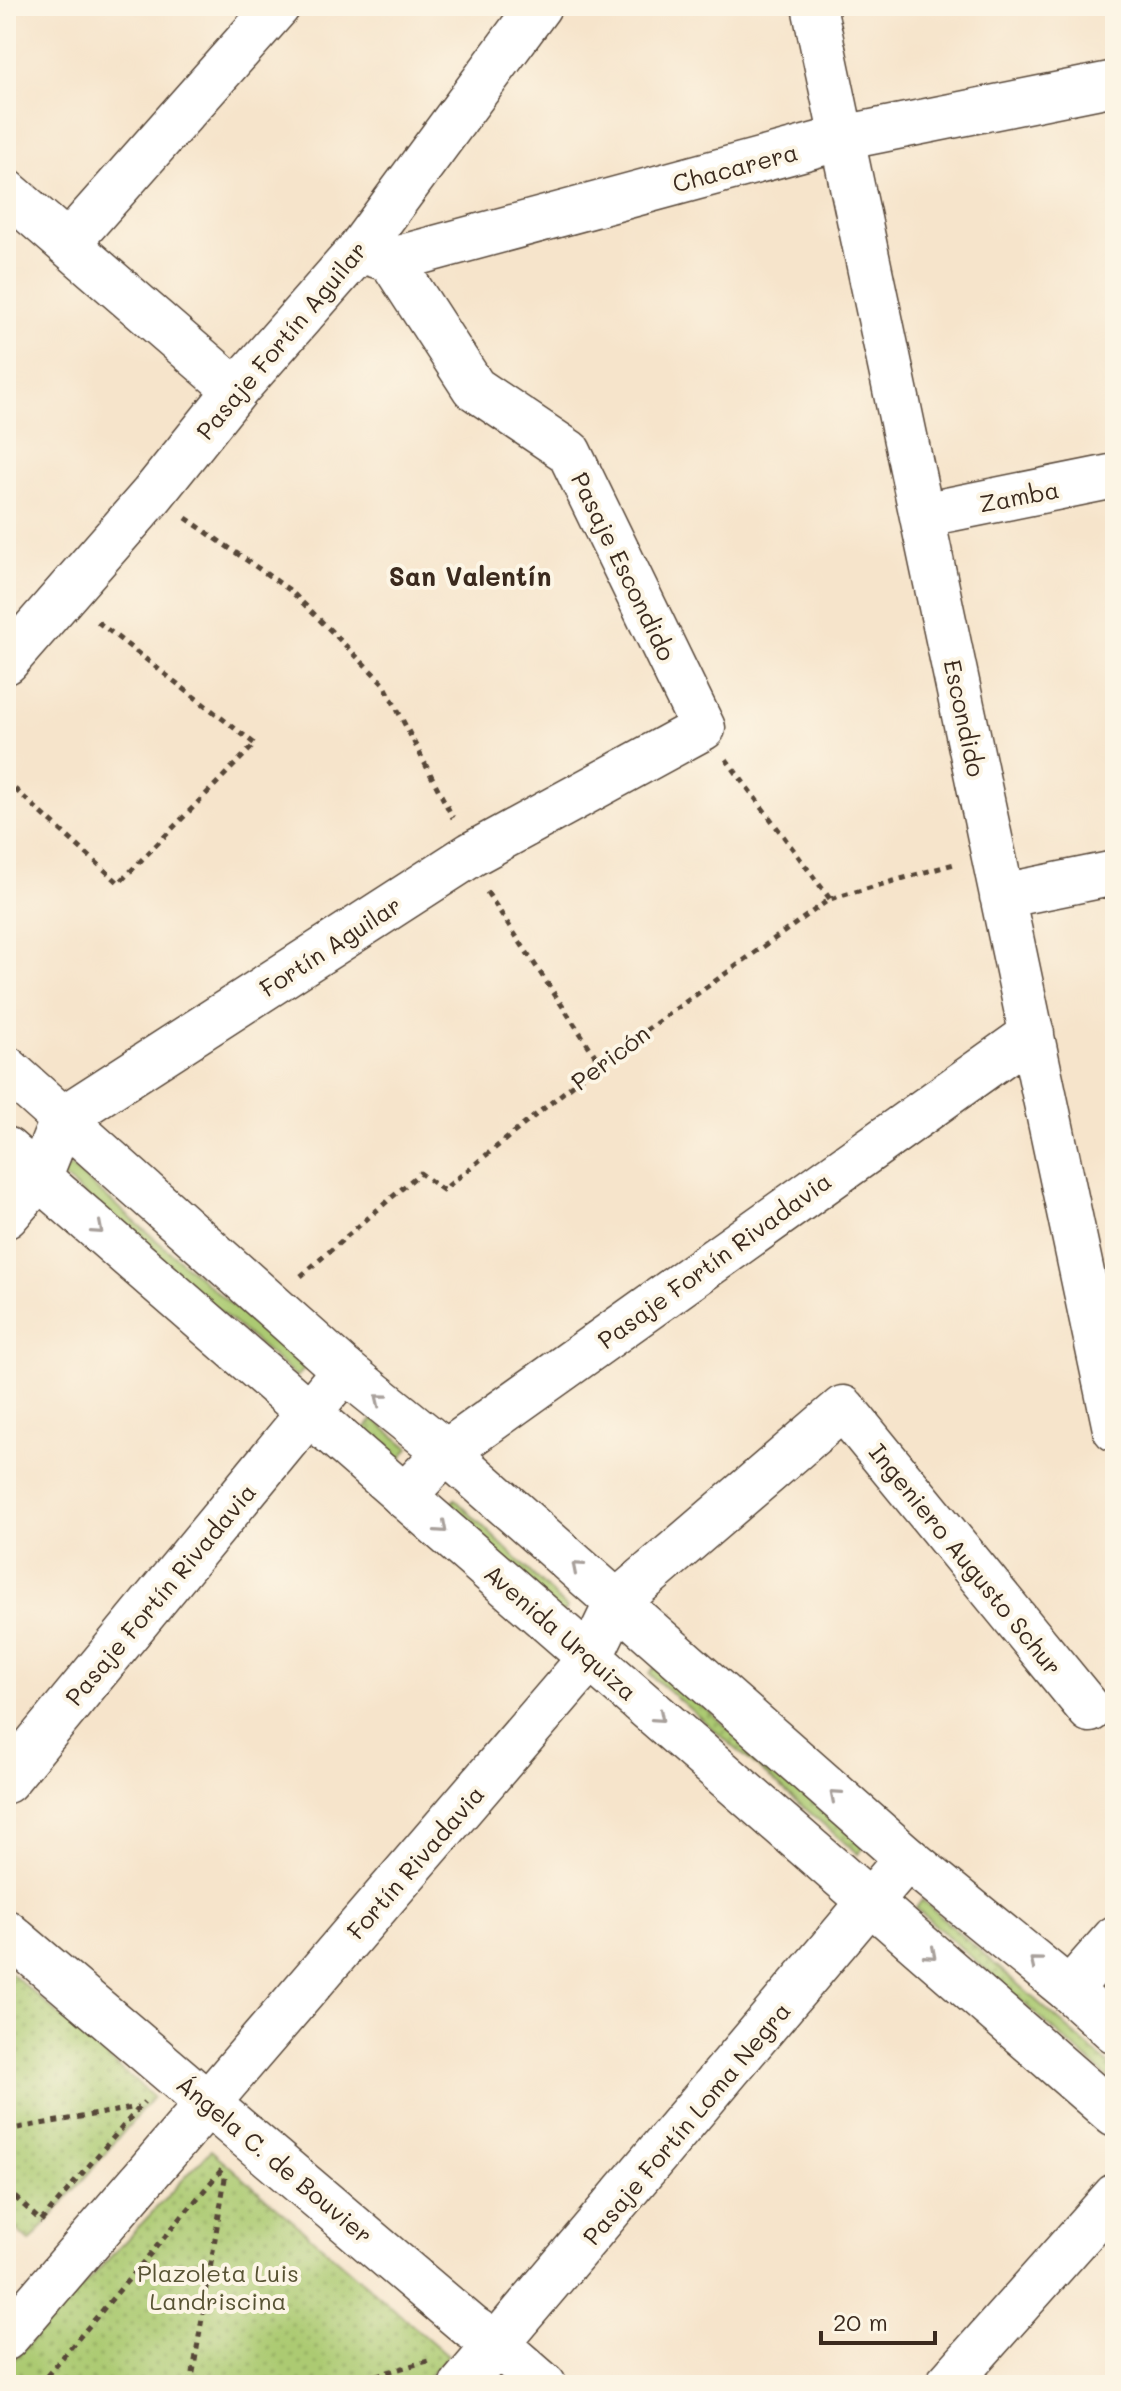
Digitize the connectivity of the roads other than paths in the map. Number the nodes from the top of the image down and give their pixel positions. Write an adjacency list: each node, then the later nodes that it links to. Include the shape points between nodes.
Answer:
1 (278, 6): 7 (street)
2 (539, 6): 8 (street, Pasaje Fortín Aguilar)
3 (814, 6): 5 (street, Escondido)
4 (1115, 83): 5 (street, Chacarera)
5 (842, 138): 8 (street, Chacarera); 11 (street, Escondido)
6 (6, 191): 7 (street)
7 (67, 244): 9 (street)
8 (375, 255): 9 (street, Pasaje Fortín Aguilar); 13 (street, Pasaje Escondido, via 474,388 569,452)
9 (236, 390): 12 (street, Pasaje Fortín Aguilar)
10 (1115, 476): 11 (street, Zamba)
11 (922, 515): 15 (street, Escondido)
12 (6, 662)
13 (703, 728): 18 (street, Fortín Aguilar, via 472,854)
14 (1115, 873): 15 (street)
15 (1002, 896): 16 (street, Escondido)
16 (1032, 1034): 22 (street, Escondido); 27 (street, Pasaje Fortín Rivadavia)
17 (6, 1068): 18 (street)
18 (63, 1118): 20 (street); 23 (street)
19 (6, 1149): 20 (street, Avenida Urquiza)
20 (39, 1178): 21 (street); 25 (street, Avenida Urquiza, one-way to 25)
21 (6, 1216)
22 (1096, 1250): 26 (street, Escondido)
23 (344, 1370): 25 (street, Pasaje Fortín Rivadavia); 27 (street, one-way to 23)
24 (843, 1408): 29 (street, Fortín Rivadavia); 31 (street, Ingeniero Augusto Schur)
25 (310, 1413): 28 (street, Avenida Urquiza); 32 (street, Pasaje Fortín Rivadavia)
26 (1115, 1429)
27 (446, 1452): 28 (street, Pasaje Fortín Rivadavia); 29 (street, one-way to 27)
28 (404, 1496): 30 (street, Avenida Urquiza, one-way to 30)
29 (617, 1602): 30 (street, Fortín Rivadavia); 33 (street, one-way to 29)
30 (590, 1658): 34 (street, Avenida Urquiza, one-way to 34); 39 (street, Fortín Rivadavia)
31 (1090, 1710)
32 (6, 1781)
33 (907, 1858): 34 (street, Pasaje Fortín Loma Negra); 37 (street, one-way to 33)
34 (872, 1903): 40 (street, Avenida Urquiza, one-way to 40); 43 (street, Pasaje Fortín Loma Negra)
35 (6, 1932): 39 (street, Ángela C. de Bouvier)
36 (1115, 1938): 37 (street)
37 (1069, 1990): 38 (street)
38 (1115, 2031)
39 (209, 2102): 42 (street, Fortín Rivadavia); 43 (street, Ángela C. de Bouvier)
40 (1115, 2115)
41 (1115, 2196): 46 (street)
42 (6, 2338)
43 (498, 2345): 44 (street, Pasaje Fortín Loma Negra); 45 (street, Ángela C. de Bouvier)
44 (448, 2372)
45 (544, 2385)
46 (947, 2385)

